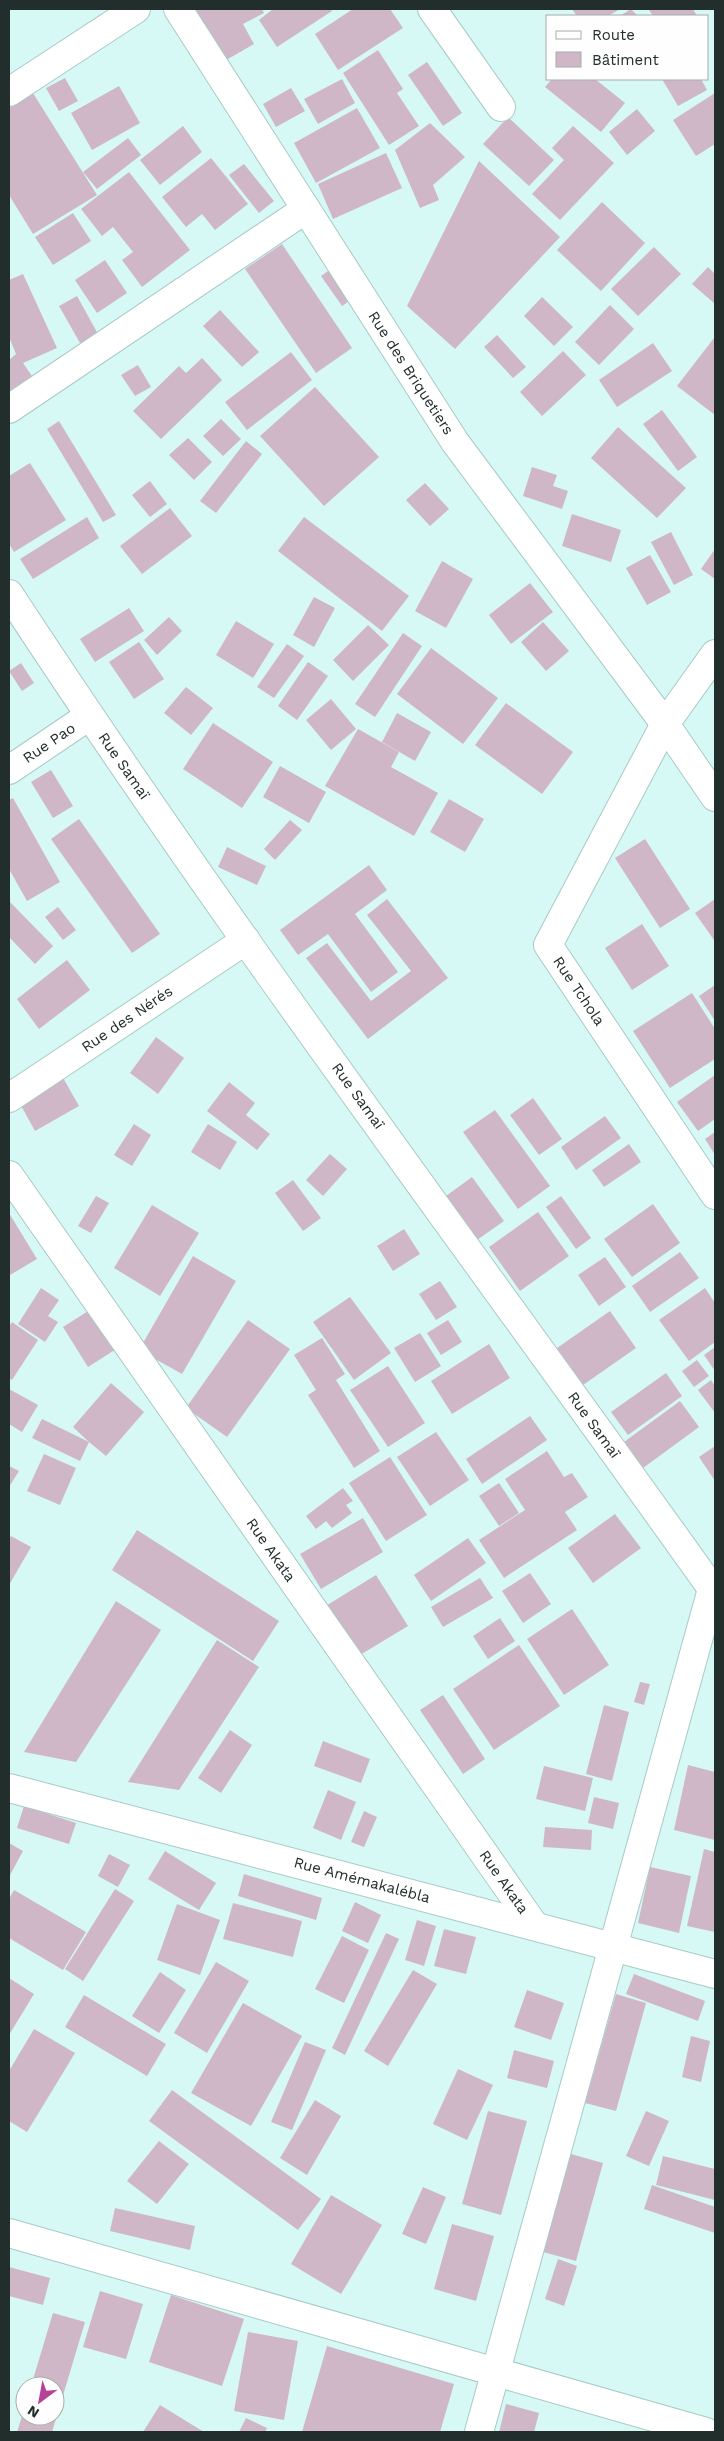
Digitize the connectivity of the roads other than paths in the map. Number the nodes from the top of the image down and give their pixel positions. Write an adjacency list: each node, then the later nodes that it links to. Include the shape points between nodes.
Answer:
1 (136, 9): 4 (street)
2 (178, 9): 6 (street, Rue des Briquetiers)
3 (432, 9): 5 (street)
4 (9, 92)
5 (501, 107)
6 (306, 209): 7 (street); 11 (street, Rue des Briquetiers, via 455,442)
7 (9, 409)
8 (9, 594): 10 (street, Rue Samaï)
9 (715, 654): 11 (street)
10 (89, 716): 12 (street, Rue Pao); 14 (street, Rue Samaï)
11 (665, 724): 13 (street, Rue des Briquetiers); 17 (street, Rue Tchola, via 548,945)
12 (9, 770)
13 (715, 797)
14 (246, 940): 15 (street, Rue des Nérés); 18 (street, Rue Samaï)
15 (9, 1098)
16 (9, 1175): 20 (street, Rue Akata)
17 (715, 1195)
18 (714, 1589): 21 (street)
19 (9, 1788): 20 (street, Rue Amémakalébla)
20 (534, 1925): 21 (street, Rue Amémakalébla)
21 (614, 1946): 22 (street, Rue Amémakalébla); 24 (street)
22 (715, 1974)
23 (9, 2233): 24 (street)
24 (496, 2371): 25 (street); 26 (street)
25 (479, 2432)
26 (706, 2432)

